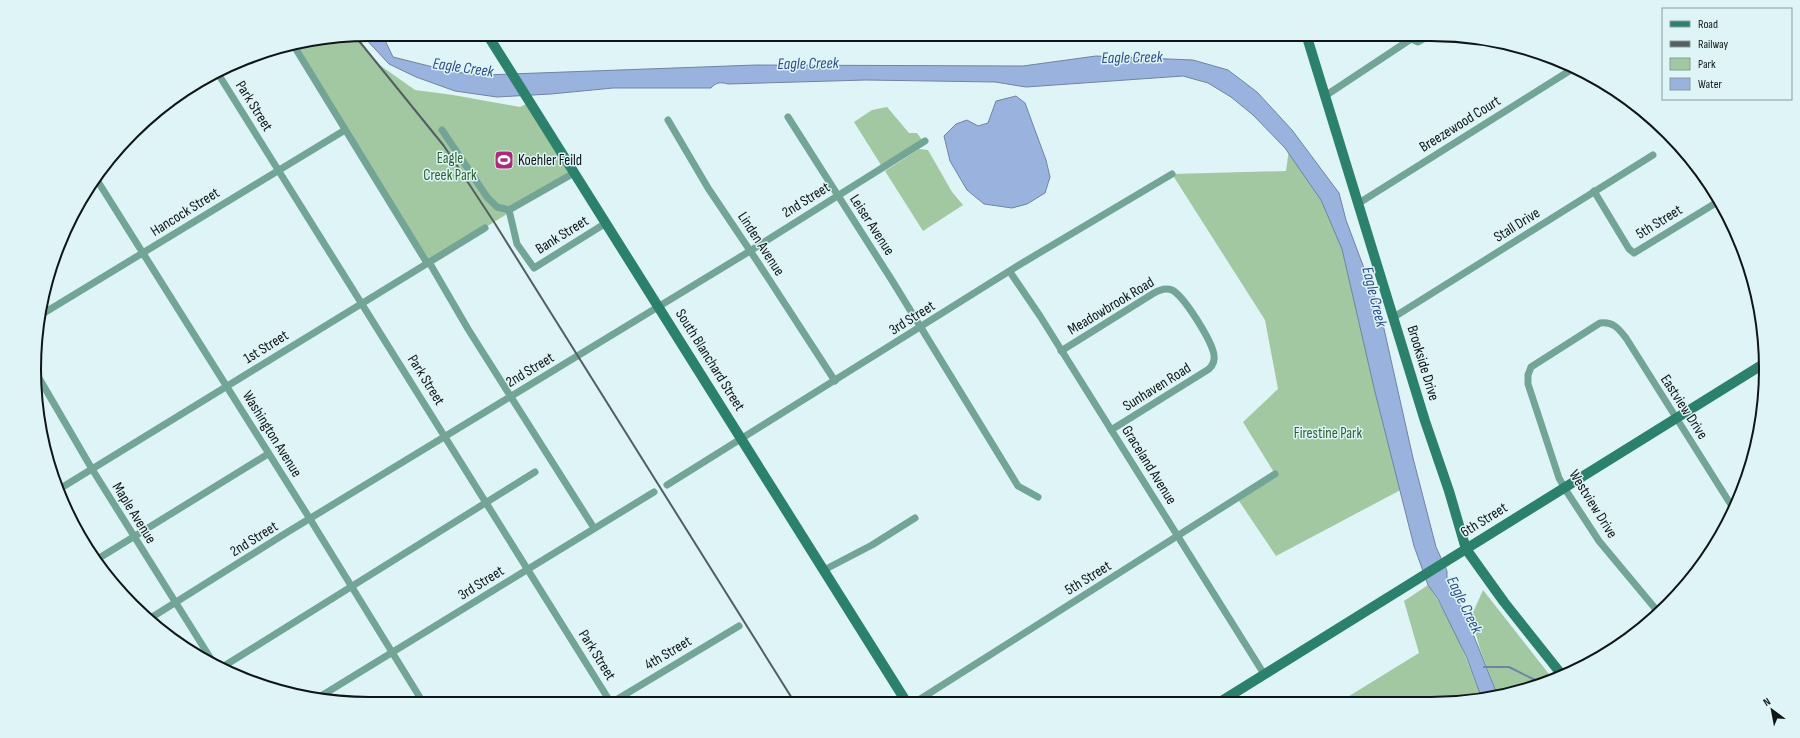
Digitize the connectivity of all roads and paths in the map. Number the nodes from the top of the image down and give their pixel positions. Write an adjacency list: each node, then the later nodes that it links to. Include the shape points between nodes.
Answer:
1 (491, 41): 15 (street, South Blanchard Street)
2 (1308, 41): 7 (street, Brookside Drive)
3 (1404, 41): 7 (street)
4 (296, 49): 10 (street)
5 (1569, 71): 20 (street, Breezewood Court)
6 (221, 77): 14 (street, Park Street)
7 (1325, 96): 20 (street, Brookside Drive)
8 (788, 117): 19 (street, Leiser Avenue)
9 (668, 120): 25 (street, Linden Avenue, via 708,188)
10 (345, 130): 14 (street, Hancock Street); 27 (street)
11 (442, 130): 22 (street, via 487,197 497,207)
12 (925, 141): 19 (street, 2nd Street)
13 (1653, 155): 18 (street, Stall Drive)
14 (278, 169): 26 (street, Hancock Street); 29 (street, Park Street)
15 (574, 173): 22 (street); 23 (street, South Blanchard Street)
16 (1172, 174): 28 (street, 3rd Street)
17 (99, 183): 26 (street, Washington Avenue)
18 (1594, 191): 21 (street, 5th Street, via 1629,249 1634,252); 32 (street, Stall Drive)
19 (838, 196): 25 (street, 2nd Street); 33 (street, Leiser Avenue)
20 (1359, 203): 32 (street, Brookside Drive)
21 (1714, 204)
22 (509, 210): 23 (street, Bank Street, via 517,244 534,268)
23 (606, 223): 30 (street, South Blanchard Street)
24 (485, 228): 27 (street, 1st Street)
25 (750, 251): 30 (street, 2nd Street); 38 (street, Linden Avenue)
26 (143, 253): 31 (street, Hancock Street); 40 (street, Washington Avenue)
27 (428, 263): 29 (street, 1st Street); 41 (street)
28 (1010, 272): 33 (street, 3rd Street); 34 (street, Graceland Avenue)
29 (362, 303): 40 (street, 1st Street); 44 (street, Park Street)
30 (659, 306): 41 (street, 2nd Street); 45 (street, South Blanchard Street)
31 (46, 312)
32 (1394, 317): 62 (street, Brookside Drive)
33 (921, 328): 38 (street, 3rd Street); 54 (street, Leiser Avenue, via 1018,486)
34 (1061, 351): 35 (street, Meadowbrook Road, via 1158,291 1168,289 1174,291 1187,306 1211,344); 43 (street, Graceland Avenue)
35 (1214, 362): 43 (street, Sunhaven Road, via 1196,378)
36 (1759, 367): 42 (street, 6th Street)
37 (1529, 372): 42 (street, Eastview Drive, via 1535,364 1597,324 1605,322 1619,330 1626,338); 52 (street, Westview Drive, via 1528,384)
38 (835, 381): 45 (street, 3rd Street)
39 (42, 383): 47 (street, Maple Avenue)
40 (226, 386): 46 (street, Washington Avenue); 47 (street, 1st Street)
41 (512, 396): 44 (street, 2nd Street); 59 (street)
42 (1676, 418): 52 (street, 6th Street); 56 (street, Eastview Drive)
43 (1111, 430): 61 (street, Graceland Avenue)
44 (445, 437): 55 (street, Park Street); 58 (street, 2nd Street)
45 (741, 438): 50 (street, 3rd Street); 65 (street, South Blanchard Street)
46 (268, 454): 58 (street, Washington Avenue); 60 (street)
47 (92, 469): 51 (street, 1st Street); 60 (street, Maple Avenue)
48 (535, 472): 55 (street)
49 (1275, 474): 61 (street, 5th Street)
50 (667, 485)
51 (63, 487)
52 (1565, 488): 62 (street, 6th Street); 68 (street, Westview Drive, via 1600,541)
53 (654, 492): 59 (street, 3rd Street)
54 (1038, 496)
55 (486, 503): 64 (street, Park Street); 66 (street)
56 (1730, 503)
57 (915, 518): 65 (street, via 872,545)
58 (310, 519): 66 (street, Washington Avenue); 67 (street, 2nd Street)
59 (594, 528): 64 (street, 3rd Street)
60 (134, 536): 63 (street); 67 (street, Maple Avenue)
61 (1178, 536): 75 (street, Graceland Avenue); 81 (street, 5th Street)
62 (1466, 549): 74 (street, Brookside Drive); 75 (street, 6th Street)
63 (100, 557)
64 (528, 569): 71 (street, 3rd Street); 78 (street, Park Street)
65 (824, 570): 80 (street, South Blanchard Street)
66 (352, 587): 71 (street, Washington Avenue); 73 (street)
67 (175, 604): 69 (street, 2nd Street); 72 (street, Maple Avenue)
68 (1655, 608)
69 (153, 616)
70 (738, 626): 79 (street, 4th Street)
71 (393, 652): 76 (street, 3rd Street); 77 (street, Washington Avenue)
72 (208, 655)
73 (227, 664)
74 (1559, 671)
75 (1264, 674): 82 (street, 6th Street)
76 (325, 694)
77 (420, 697)
78 (607, 697)
79 (621, 697)
80 (903, 697)
81 (923, 697)
82 (1228, 697)

